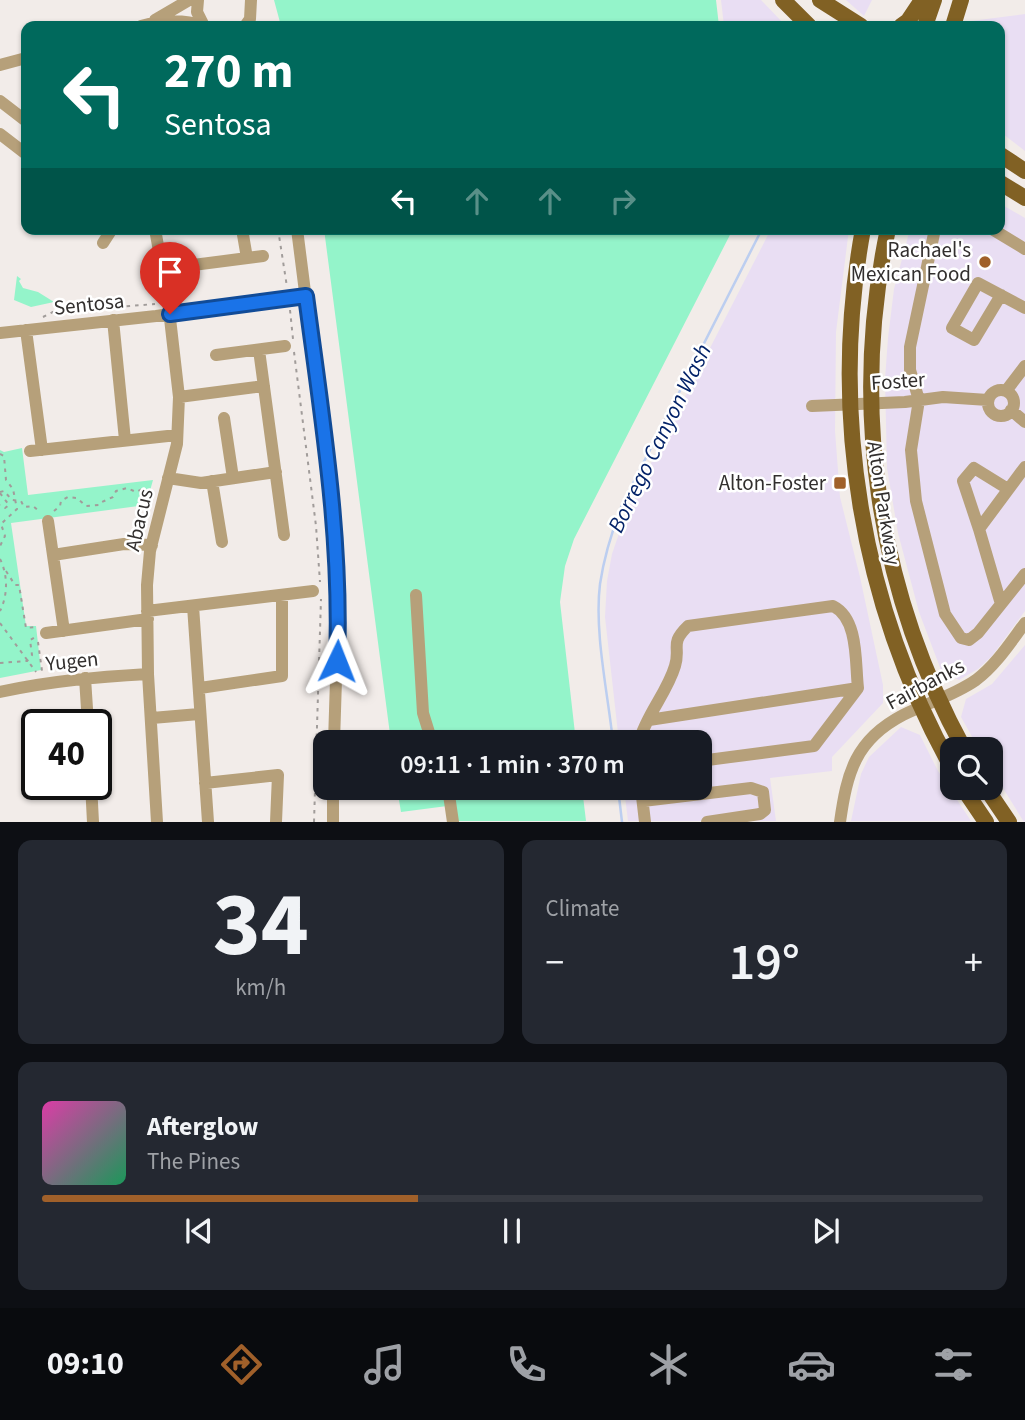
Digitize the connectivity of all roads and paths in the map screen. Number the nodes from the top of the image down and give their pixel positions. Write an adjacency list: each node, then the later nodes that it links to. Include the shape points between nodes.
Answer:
1 (189, 0): 10 (street)
2 (198, 0): 13 (street)
3 (251, 0): 14 (street)
4 (783, 0): 15 (main road)
5 (813, 0): 16 (main road)
6 (820, 0): 17 (main road)
7 (922, 0): 18 (main road)
8 (934, 0): 19 (main road)
9 (961, 0): 20 (main road)
10 (152, 21)
11 (171, 21): 12 (street)
12 (190, 21)
13 (202, 21)
14 (249, 21)
15 (804, 21)
16 (835, 21)
17 (853, 21)
18 (908, 21)
19 (927, 21)
20 (955, 21)
21 (21, 59): 22 (street)
22 (0, 65)
23 (0, 101): 24 (street)
24 (21, 117)
25 (0, 134): 26 (street)
26 (21, 150)
27 (1005, 158): 28 (main road)
28 (1025, 171)
29 (1005, 186): 30 (main road)
30 (1025, 198)
31 (108, 235): 40 (street)
32 (156, 235): 44 (street, Abacus)
33 (243, 235): 43 (street)
34 (279, 235): 45 (path)
35 (298, 235): 47 (street)
36 (862, 235): 66 (main road, Alton Parkway, via 852,310)
37 (887, 235): 65 (main road, Alton Parkway, via 873,326)
38 (933, 235): 63 (street, via 910,347 910,369)
39 (1002, 235): 41 (street)
40 (103, 243)
41 (1025, 249)
42 (263, 256): 43 (street)
43 (247, 258): 44 (street)
44 (162, 269): 51 (street, Abacus)
45 (287, 287)
46 (1001, 295): 46 (street, via 978,283 952,328 974,340); 49 (street)
47 (306, 296): 51 (street, Sentosa); 124 (street, via 336,536)
48 (155, 304): 52 (path, via 53,312)
49 (1025, 309)
50 (290, 313): 98 (path, via 316,526)
51 (170, 314): 53 (street, Sentosa); 62 (street, Abacus)
52 (41, 318)
53 (113, 320): 54 (street, Sentosa); 72 (street)
54 (26, 330): 55 (street, Sentosa); 72 (street, via 36,450)
55 (0, 333)
56 (285, 346): 57 (street)
57 (259, 350): 58 (street); 60 (street)
58 (216, 355)
59 (1025, 366): 61 (street)
60 (264, 386): 62 (street); 75 (street)
61 (1006, 391): 64 (street, via 994,392); 68 (street, via 1013,401)
62 (179, 397): 71 (street, Abacus)
63 (919, 400): 64 (street, Foster); 65 (street, Foster); 101 (street, via 911,450 916,501 945,614 961,638 969,640)
64 (988, 400): 68 (street, via 993,413)
65 (870, 403): 66 (street, Foster); 118 (main road, Alton Parkway, via 886,541 911,632)
66 (851, 404): 67 (street, Foster); 119 (main road, Alton Parkway, via 854,468 872,569 892,636)
67 (812, 406)
68 (1011, 410): 70 (street)
69 (224, 418): 77 (street)
70 (1025, 422)
71 (177, 435): 72 (street); 76 (street, Abacus)
72 (125, 440)
73 (0, 454): 78 (path)
74 (1025, 467): 81 (street)
75 (276, 472): 77 (street); 88 (street)
76 (169, 478): 79 (street); 90 (street, Abacus)
77 (233, 478): 79 (street)
78 (6, 480): 80 (path); 84 (path)
79 (212, 481): 89 (street)
80 (0, 482)
81 (1008, 489): 87 (street); 87 (street, via 974,468 963,481)
82 (0, 492): 84 (path); 85 (path, via 9,505)
83 (150, 498): 86 (path, via 145,488 116,491 93,506 68,497)
84 (15, 500): 86 (path); 91 (path, via 17,509 1,524 5,536)
85 (0, 505)
86 (48, 516): 92 (street)
87 (979, 529): 101 (street)
88 (284, 534)
89 (222, 542)
90 (152, 545): 92 (street, via 124,544); 104 (street, Abacus)
91 (0, 546)
92 (53, 555): 107 (street)
93 (0, 559): 94 (path)
94 (6, 570): 96 (path); 108 (path, via 15,586 19,585 26,628)
95 (1025, 574): 101 (street)
96 (6, 581): 97 (path); 103 (path)
97 (2, 584)
98 (318, 593): 99 (street); 142 (path)
99 (282, 595): 102 (street); 115 (street, via 282,676)
100 (416, 595): 125 (street, via 423,713)
101 (1001, 604)
102 (193, 606): 104 (street); 115 (street)
103 (0, 611)
104 (148, 615): 107 (street); 113 (street, Abacus)
105 (1025, 623): 118 (street, Fairbanks, via 995,663)
106 (0, 624): 109 (path)
107 (64, 631): 108 (street)
108 (40, 632): 109 (path, via 30,640 32,655); 111 (path)
109 (27, 661): 110 (path); 112 (path)
110 (0, 663)
111 (42, 671)
112 (36, 672)
113 (148, 674): 114 (street, Yugen); 122 (street, Abacus)
114 (85, 678): 117 (street, Yugen); 120 (street)
115 (200, 688): 121 (street)
116 (858, 688): 123 (street); 123 (street, via 849,622 833,606 688,626 680,634 677,663); 129 (street, via 814,746)
117 (0, 692)
118 (939, 700): 119 (street, Fairbanks); 127 (main road, Alton Parkway)
119 (921, 707): 128 (main road, Alton Parkway); 147 (street, Fairbanks, via 891,723 861,751 846,781)
120 (87, 709)
121 (199, 714): 122 (street); 130 (street)
122 (152, 718): 139 (street, Abacus)
123 (649, 720): 126 (street)
124 (334, 730)
125 (428, 730)
126 (644, 730)
127 (958, 737)
128 (940, 744)
129 (712, 759)
130 (205, 783): 140 (street); 141 (street, via 278,775)
131 (712, 790): 146 (street, via 751,788 763,792 765,810)
132 (92, 800): 138 (street)
133 (333, 800): 143 (street)
134 (450, 800): 144 (street)
135 (643, 800): 145 (street)
136 (971, 800): 148 (main road)
137 (994, 800): 149 (main road)
138 (93, 821)
139 (157, 821)
140 (208, 821)
141 (276, 821)
142 (314, 821)
143 (333, 821)
144 (453, 821)
145 (645, 821)
146 (707, 821)
147 (840, 821)
148 (986, 821)
149 (1009, 821)

